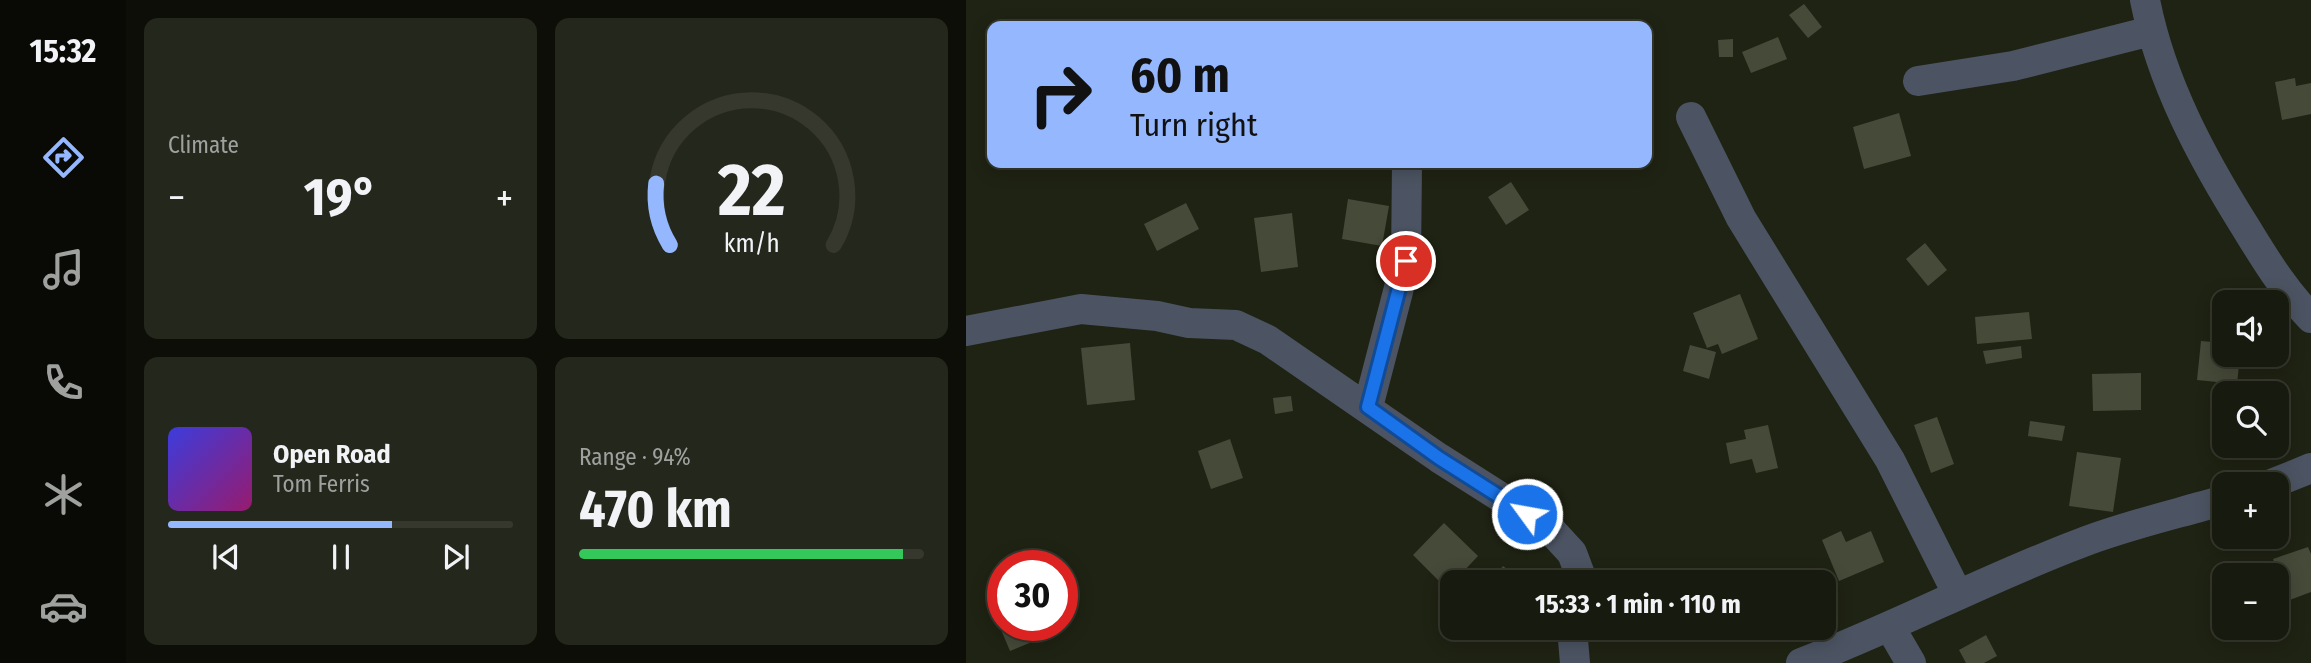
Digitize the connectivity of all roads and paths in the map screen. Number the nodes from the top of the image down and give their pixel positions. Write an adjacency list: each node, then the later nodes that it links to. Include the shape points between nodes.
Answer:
1 (2145, 0): 2 (street)
2 (2151, 31): 3 (street, via 2013,66); 6 (street, via 2178,105 2215,180 2284,291)
3 (1918, 81)
4 (1691, 117): 13 (street, via 1741,218 1890,460)
5 (1406, 168): 8 (street, via 1406,261)
6 (2311, 318)
7 (966, 331): 8 (street, via 1081,309 1236,326 1268,340)
8 (1368, 407): 12 (street, via 1549,528 1572,553)
9 (2311, 468): 10 (street)
10 (2289, 477)
11 (2212, 504): 13 (street, via 2084,542)
12 (1577, 570)
13 (1958, 595): 14 (street)
14 (1890, 627): 17 (street); 18 (street)
15 (1573, 640): 16 (street)
16 (1575, 663)
17 (1801, 663)
18 (1911, 663)

